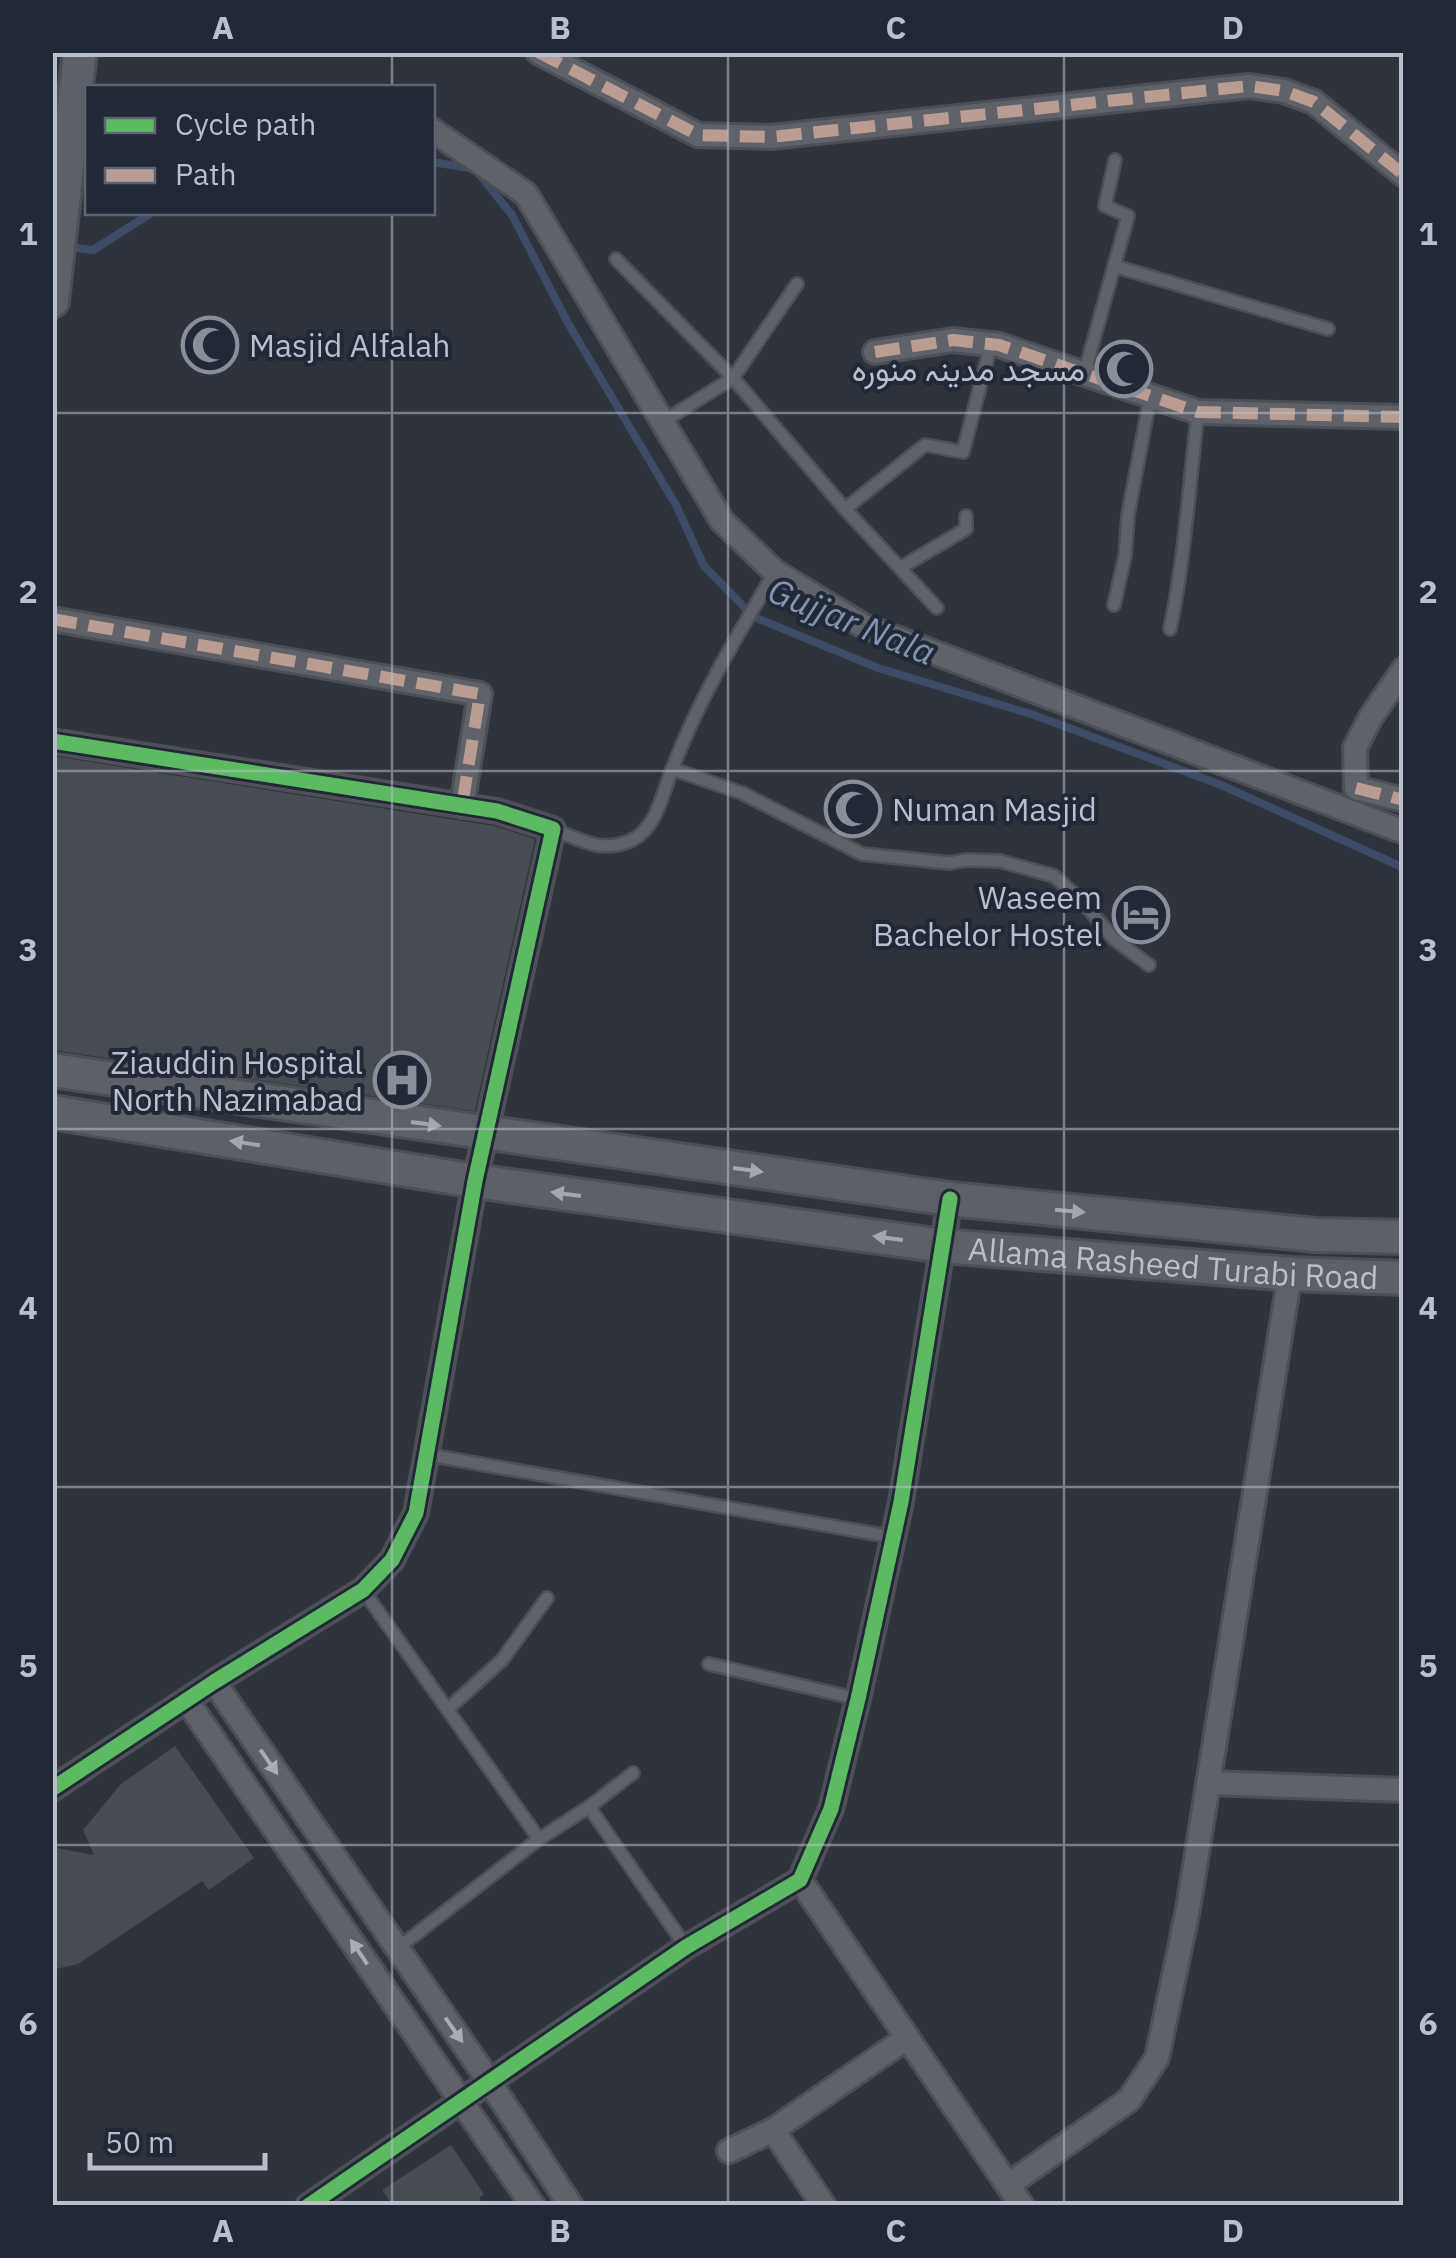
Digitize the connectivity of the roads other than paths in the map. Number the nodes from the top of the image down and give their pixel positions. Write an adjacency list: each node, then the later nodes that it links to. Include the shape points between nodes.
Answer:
1 (80, 52): 3 (main road)
2 (538, 52): 6 (street, via 698,135 726,138 1249,86 1314,102)
3 (81, 90): 10 (main road, via 70,128)
4 (435, 132): 19 (street, via 526,194)
5 (1115, 160): 8 (lane, via 1106,206 1128,216)
6 (1404, 175)
7 (616, 259): 15 (lane)
8 (1114, 266): 11 (lane); 14 (lane)
9 (797, 284): 15 (lane)
10 (52, 301)
11 (1328, 329)
12 (991, 344): 13 (street, via 953,340); 14 (street); 20 (lane, via 963,452 925,445)
13 (875, 352)
14 (1084, 375): 16 (street)
15 (733, 378): 19 (lane); 20 (lane)
16 (1150, 398): 17 (street); 24 (lane)
17 (1198, 412): 18 (street); 27 (lane)
18 (1404, 417)
19 (664, 421): 23 (street, via 722,521)
20 (846, 509): 22 (lane)
21 (966, 516): 22 (lane, via 966,529)
22 (900, 568): 25 (lane)
23 (775, 572): 30 (lane, via 732,643); 34 (street, via 862,625)
24 (1114, 605)
25 (937, 608)
26 (52, 619): 32 (street, via 480,694)
27 (1170, 629)
28 (1404, 669): 31 (street, via 1355,748 1356,788)
29 (52, 741): 32 (street)
30 (672, 770): 33 (lane, via 655,816 635,839 604,848); 35 (lane, via 742,793 862,854 1000,861 1054,876)
31 (1404, 800)
32 (462, 806): 33 (street)
33 (552, 829): 38 (street)
34 (1404, 832)
35 (1149, 965)
36 (52, 1070): 38 (main road, Allama Rasheed Turabi Road, one-way to 38)
37 (52, 1112): 39 (main road, Allama Rasheed Turabi Road, one-way to 37)
38 (484, 1132): 39 (street); 40 (main road, Allama Rasheed Turabi Road, one-way to 40)
39 (474, 1182): 43 (main road, Allama Rasheed Turabi Road, one-way to 39); 47 (street)
40 (950, 1199): 41 (main road, Allama Rasheed Turabi Road, one-way to 41); 43 (street)
41 (1192, 1222): 42 (main road, Allama Rasheed Turabi Road); 44 (main road)
42 (1394, 1237): 46 (main road)
43 (943, 1246): 44 (main road, Allama Rasheed Turabi Road); 48 (street)
44 (1189, 1266): 45 (main road, Allama Rasheed Turabi Road)
45 (1290, 1274): 46 (main road, Allama Rasheed Turabi Road); 57 (street)
46 (1393, 1278)
47 (429, 1455): 48 (lane); 49 (street, via 416,1514 392,1560)
48 (893, 1537): 53 (street)
49 (362, 1590): 52 (street); 55 (lane)
50 (547, 1598): 55 (lane, via 502,1660)
51 (709, 1664): 53 (lane)
52 (214, 1682): 54 (street); 63 (street, one-way to 63)
53 (858, 1699): 62 (street, via 831,1809)
54 (187, 1701): 58 (street); 67 (street, one-way to 54)
55 (448, 1708): 61 (lane)
56 (633, 1772): 60 (lane)
57 (1209, 1782): 59 (street); 70 (street, via 1157,2058 1130,2100)
58 (52, 1789)
59 (1404, 1790)
60 (589, 1807): 61 (lane); 64 (lane)
61 (539, 1839): 63 (lane)
62 (800, 1880): 64 (street); 65 (street)
63 (398, 1948): 66 (street, one-way to 66)
64 (686, 1948): 66 (street)
65 (908, 2038): 68 (street); 70 (street)
66 (489, 2080): 67 (street); 73 (street)
67 (461, 2101): 71 (street); 72 (street)
68 (773, 2130): 69 (street); 74 (street)
69 (729, 2151)
70 (1008, 2185): 75 (street)
71 (308, 2206)
72 (533, 2206)
73 (570, 2206)
74 (824, 2206)
75 (1022, 2206)

